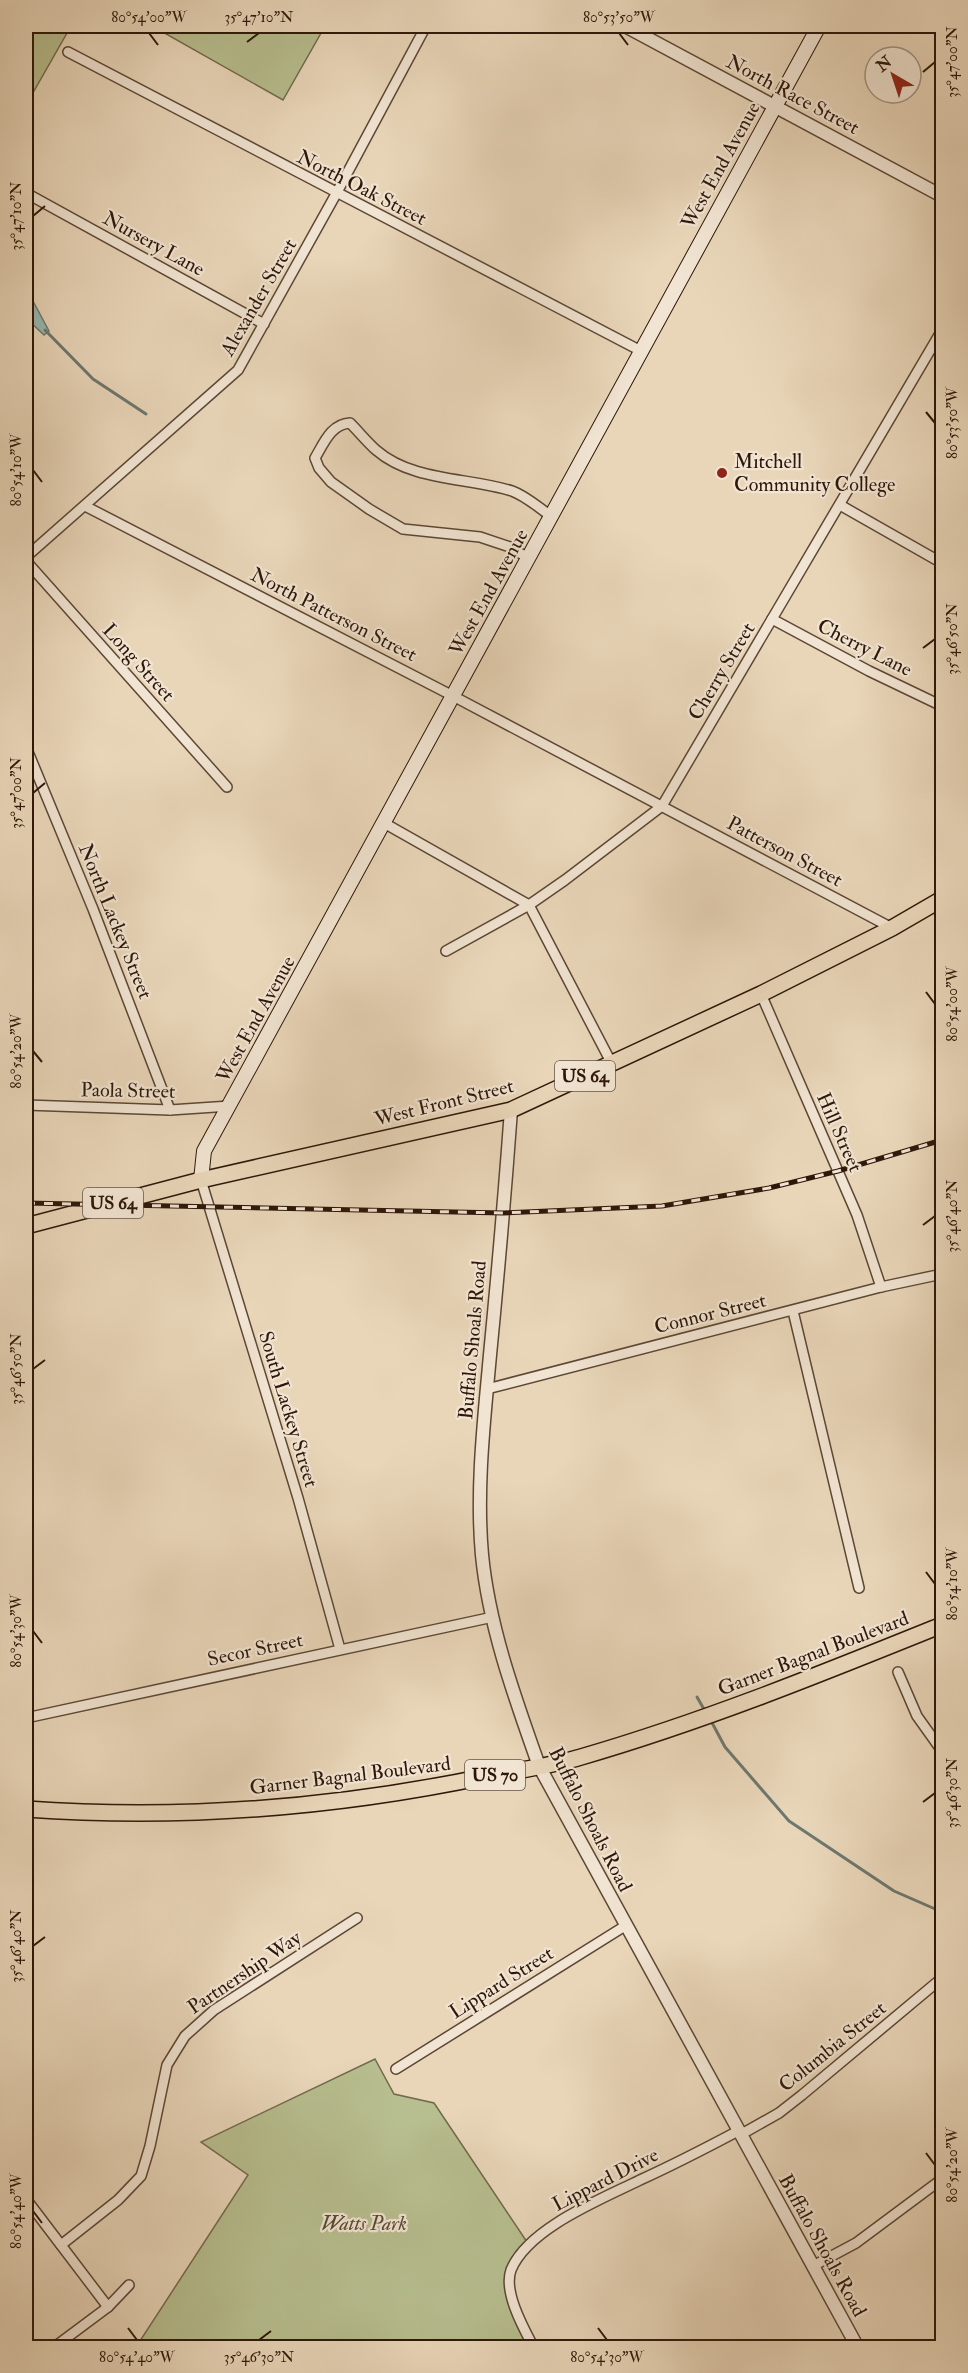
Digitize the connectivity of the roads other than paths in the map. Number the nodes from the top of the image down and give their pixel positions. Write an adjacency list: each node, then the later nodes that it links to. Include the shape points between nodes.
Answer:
1 (426, 26): 7 (street, Alexander Street)
2 (625, 26): 5 (street, North Race Street)
3 (819, 26): 5 (main road, West End Avenue)
4 (68, 52): 7 (street, North Oak Street)
5 (774, 106): 8 (street, North Race Street); 11 (main road, West End Avenue)
6 (26, 193): 9 (street, Nursery Lane)
7 (336, 194): 9 (street, Alexander Street); 11 (street, North Oak Street)
8 (942, 196)
9 (264, 324): 13 (street, Alexander Street, via 238,370)
10 (942, 330): 12 (street, Cherry Street)
11 (641, 351): 14 (main road, West End Avenue)
12 (840, 505): 17 (street); 18 (street, Cherry Street)
13 (86, 506): 16 (street, Alexander Street); 19 (street, North Patterson Street)
14 (551, 516): 15 (main road, West End Avenue); 15 (street, via 515,492 443,478 396,463 377,451 350,423 333,429 315,458 331,482 403,529 480,537)
15 (528, 558): 19 (main road, West End Avenue)
16 (26, 559): 22 (street, Long Street)
17 (942, 563)
18 (772, 619): 20 (street, Cherry Lane); 23 (street, Cherry Street)
19 (453, 696): 23 (street, North Patterson Street); 24 (main road, West End Avenue)
20 (942, 706)
21 (26, 747): 33 (street, North Lackey Street)
22 (227, 787)
23 (662, 806): 26 (street, Cherry Street); 27 (street, Patterson Street)
24 (384, 823): 26 (street); 32 (main road, West End Avenue)
25 (942, 899): 27 (main road, West Front Street / US 64)
26 (529, 905): 28 (street, Cherry Street); 30 (street)
27 (892, 928): 29 (main road, West Front Street / US 64)
28 (446, 951)
29 (761, 994): 30 (main road, West Front Street / US 64); 38 (street, Hill Street, via 857,1215)
30 (612, 1064): 34 (main road, West Front Street / US 64)
31 (26, 1105): 33 (street, Paola Street)
32 (230, 1106): 33 (street, Paola Street); 35 (main road, West End Avenue, via 204,1151)
33 (170, 1110)
34 (512, 1110): 35 (main road, West Front Street / US 64); 40 (street, Buffalo Shoals Road)
35 (201, 1180): 36 (main road, West Front Street / US 64); 44 (street, South Lackey Street)
36 (26, 1226)
37 (942, 1274): 38 (street, Connor Street)
38 (881, 1287): 39 (street, Connor Street)
39 (793, 1311): 40 (street, Connor Street); 41 (street)
40 (487, 1389): 42 (street, Buffalo Shoals Road, via 480,1516)
41 (859, 1588)
42 (493, 1617): 44 (street, Secor Street); 48 (street, Buffalo Shoals Road)
43 (942, 1625): 48 (main road, Garner Bagnal Boulevard / US 70, via 703,1719 579,1758)
44 (340, 1649): 46 (street, Secor Street)
45 (898, 1672): 47 (street, via 917,1716)
46 (26, 1718)
47 (942, 1751)
48 (539, 1766): 49 (main road, Garner Bagnal Boulevard / US 70, via 433,1788 280,1808 102,1814); 51 (street, Buffalo Shoals Road)
49 (26, 1809)
50 (357, 1918): 59 (street, Partnership Way, via 214,2010 185,2036 167,2065 141,2176 118,2200)
51 (625, 1926): 55 (street, Lippard Street); 56 (street, Buffalo Shoals Road)
52 (942, 1978): 53 (street, Columbia Street)
53 (931, 1987): 54 (street); 56 (street, Columbia Street, via 802,2095 778,2113)
54 (942, 1992)
55 (396, 2069)
56 (739, 2133): 60 (street, Buffalo Shoals Road); 64 (street, Lippard Drive, via 570,2215 529,2245 510,2272 510,2288)
57 (942, 2179): 60 (street, via 856,2243)
58 (26, 2199): 59 (street)
59 (61, 2245): 62 (street)
60 (813, 2266): 65 (street, Buffalo Shoals Road)
61 (129, 2285): 62 (street)
62 (108, 2307): 63 (street)
63 (52, 2348)
64 (534, 2348)
65 (858, 2348)

